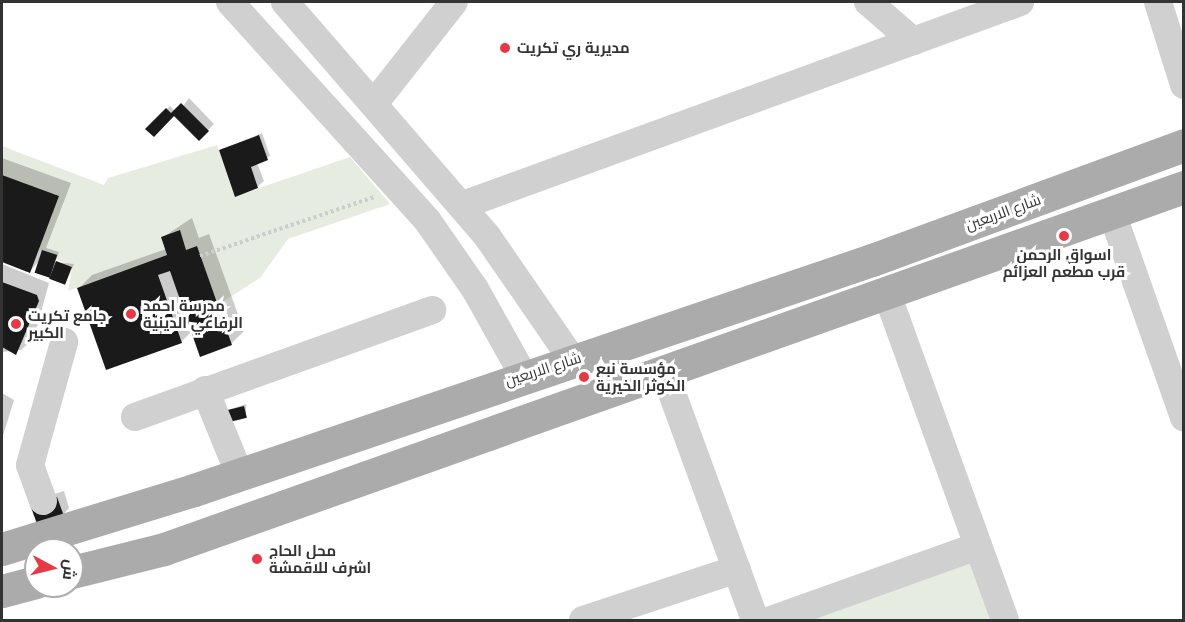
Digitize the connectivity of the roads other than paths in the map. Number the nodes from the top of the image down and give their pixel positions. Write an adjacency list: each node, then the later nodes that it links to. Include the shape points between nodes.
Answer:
1 (285, 2): 9 (street)
2 (454, 2): 9 (street)
3 (868, 2): 7 (street)
4 (1020, 2): 7 (street)
5 (1158, 2): 8 (street)
6 (241, 5): 19 (street, via 400,188 475,289)
7 (913, 40): 12 (street)
8 (1184, 85)
9 (376, 101): 12 (street)
10 (1184, 145): 17 (main road, شارع الاربعين, via 872,260)
11 (1184, 188): 13 (main road)
12 (463, 205): 17 (street)
13 (1112, 213): 14 (main road); 22 (street)
14 (887, 294): 18 (main road); 28 (street)
15 (432, 310): 20 (street)
16 (64, 342): 26 (street, via 30,465)
17 (572, 359): 19 (main road, شارع الاربعين)
18 (664, 374): 25 (main road); 31 (street)
19 (523, 375): 23 (main road, شارع الاربعين)
20 (205, 390): 21 (street); 23 (street)
21 (135, 417)
22 (1184, 418)
23 (248, 471): 24 (main road, شارع الاربعين); 25 (main road, via 249,489 256,504)
24 (194, 490): 26 (main road, شارع الاربعين); 27 (main road, via 218,505)
25 (269, 512): 27 (main road)
26 (49, 518): 29 (main road, شارع الاربعين)
27 (211, 532): 30 (main road)
28 (978, 546): 36 (street); 37 (street)
29 (2, 549)
30 (84, 569)
31 (737, 569): 34 (street); 35 (street)
32 (24, 585): 33 (main road)
33 (2, 591)
34 (583, 621)
35 (755, 621)
36 (771, 621)
37 (1005, 621)

